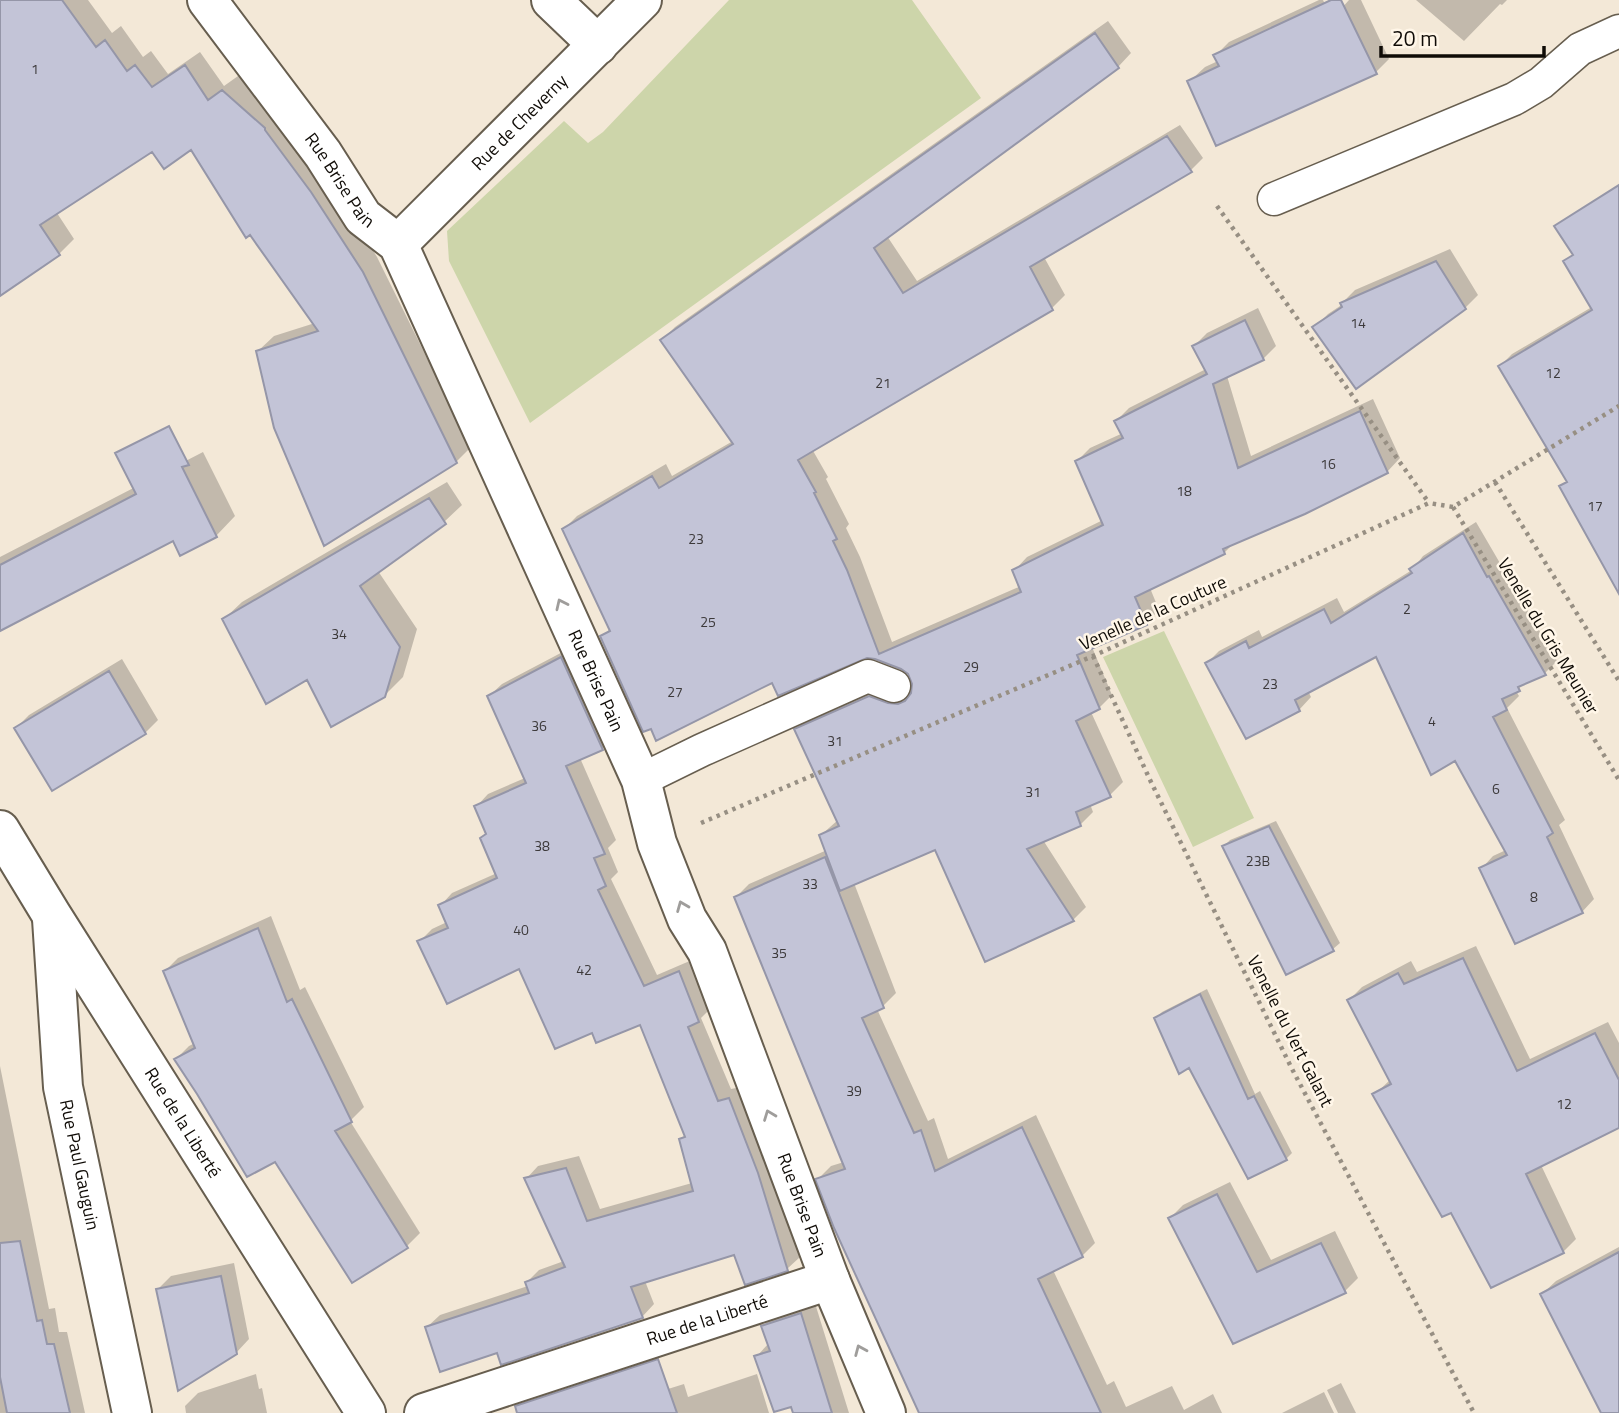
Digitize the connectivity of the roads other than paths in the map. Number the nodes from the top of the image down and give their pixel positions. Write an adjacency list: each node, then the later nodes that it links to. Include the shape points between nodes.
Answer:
1 (207, 0): 7 (street, Rue Brise Pain, via 323,154 363,217)
2 (551, 0): 5 (street)
3 (642, 0): 5 (street, Rue de Cheverny)
4 (1619, 31): 6 (lane, via 1580,49 1541,83 1514,99)
5 (598, 45): 7 (street, Rue de Cheverny)
6 (1274, 198)
7 (398, 244): 9 (street, Rue Brise Pain, one-way to 7)
8 (894, 686): 9 (lane, via 868,676)
9 (641, 780): 12 (street, Rue Brise Pain, one-way to 9, via 707,951 687,919 657,843)
10 (0, 830): 11 (street, Rue de la Liberté)
11 (51, 914): 13 (street, Rue Paul Gauguin, via 63,1087); 14 (street, Rue de la Liberté)
12 (830, 1280): 15 (street, Rue de la Liberté); 16 (street, Rue Brise Pain, one-way to 12)
13 (132, 1413)
14 (366, 1413)
15 (424, 1413)
16 (886, 1413)

